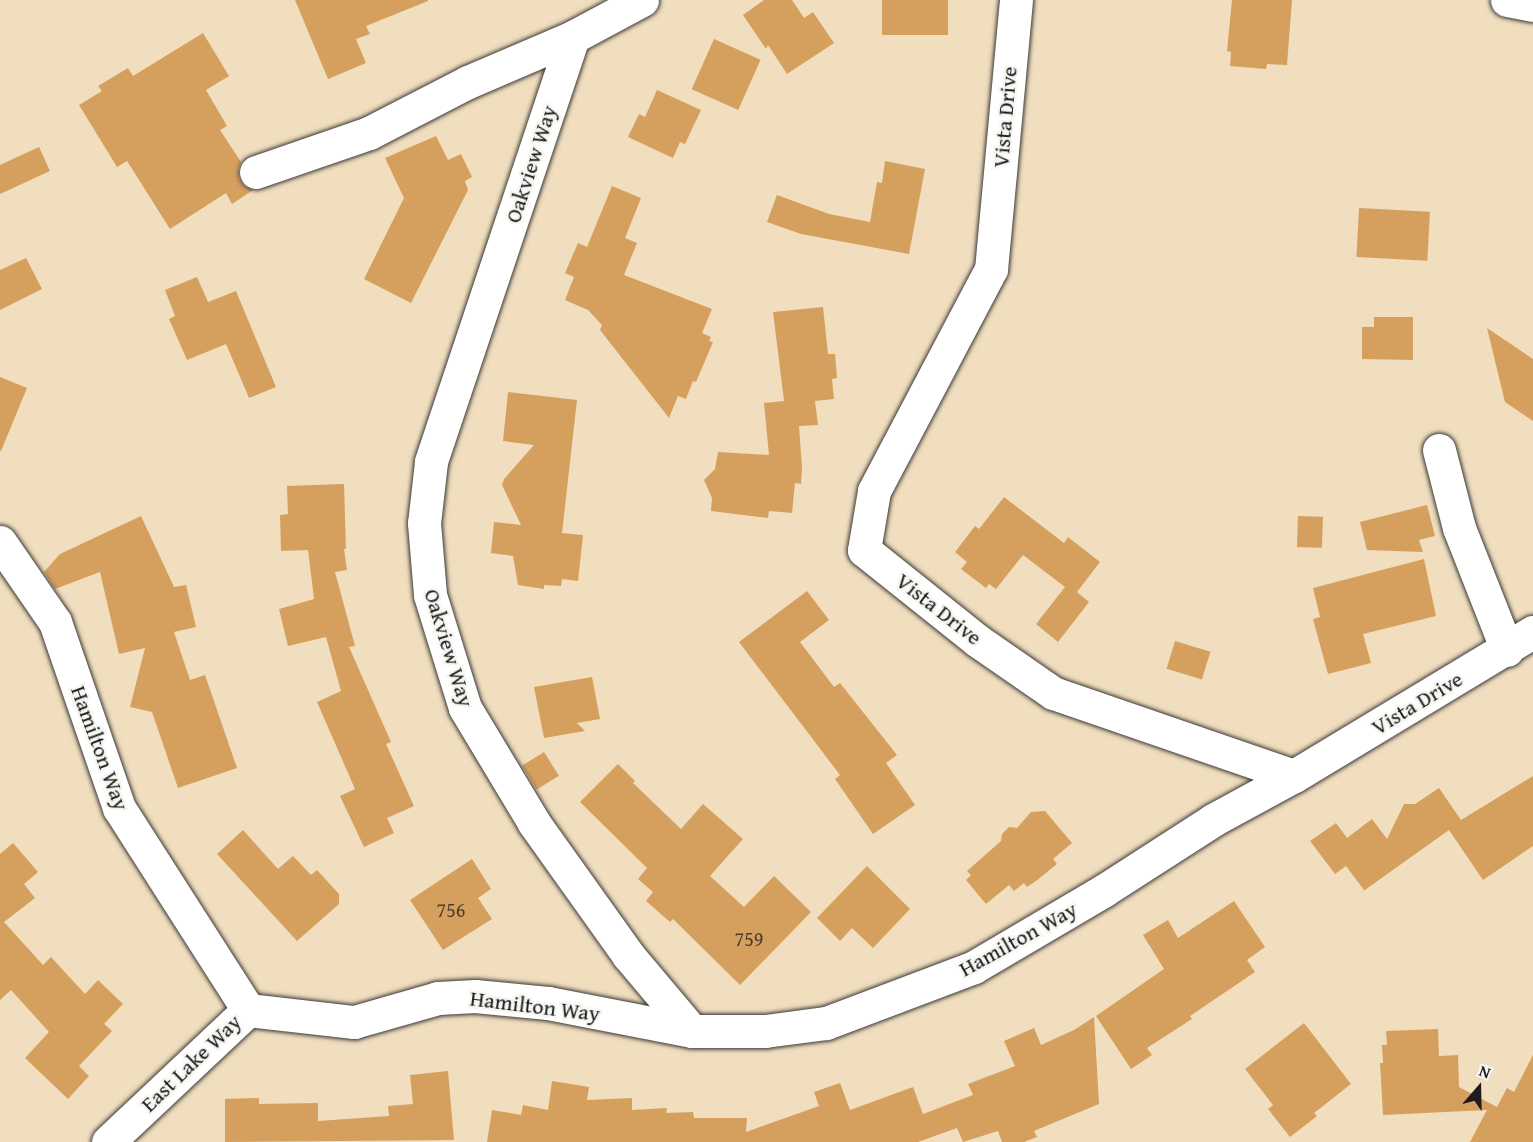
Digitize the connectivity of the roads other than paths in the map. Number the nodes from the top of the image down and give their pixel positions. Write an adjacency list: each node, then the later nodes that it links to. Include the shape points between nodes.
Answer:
1 (642, 0): 5 (street)
2 (1016, 0): 10 (street, Vista Drive, via 991,269 874,491 864,550 978,641 1053,693)
3 (1507, 0): 4 (street)
4 (1533, 5)
5 (573, 37): 6 (street, via 468,82 369,133); 12 (street, Oakview Way, via 431,462 424,523 430,595 465,708 534,823 628,955)
6 (256, 172)
7 (1439, 450): 9 (street, via 1459,528)
8 (0, 542): 11 (street, Hamilton Way, via 55,622 118,808)
9 (1520, 641): 10 (street, Vista Drive)
10 (1294, 776): 12 (street, Hamilton Way, via 1213,820 974,967 826,1023 765,1031)
11 (248, 1010): 12 (street, Hamilton Way, via 354,1022 438,998 475,996 548,1003); 13 (street, East Lake Way)
12 (692, 1031)
13 (108, 1142)

